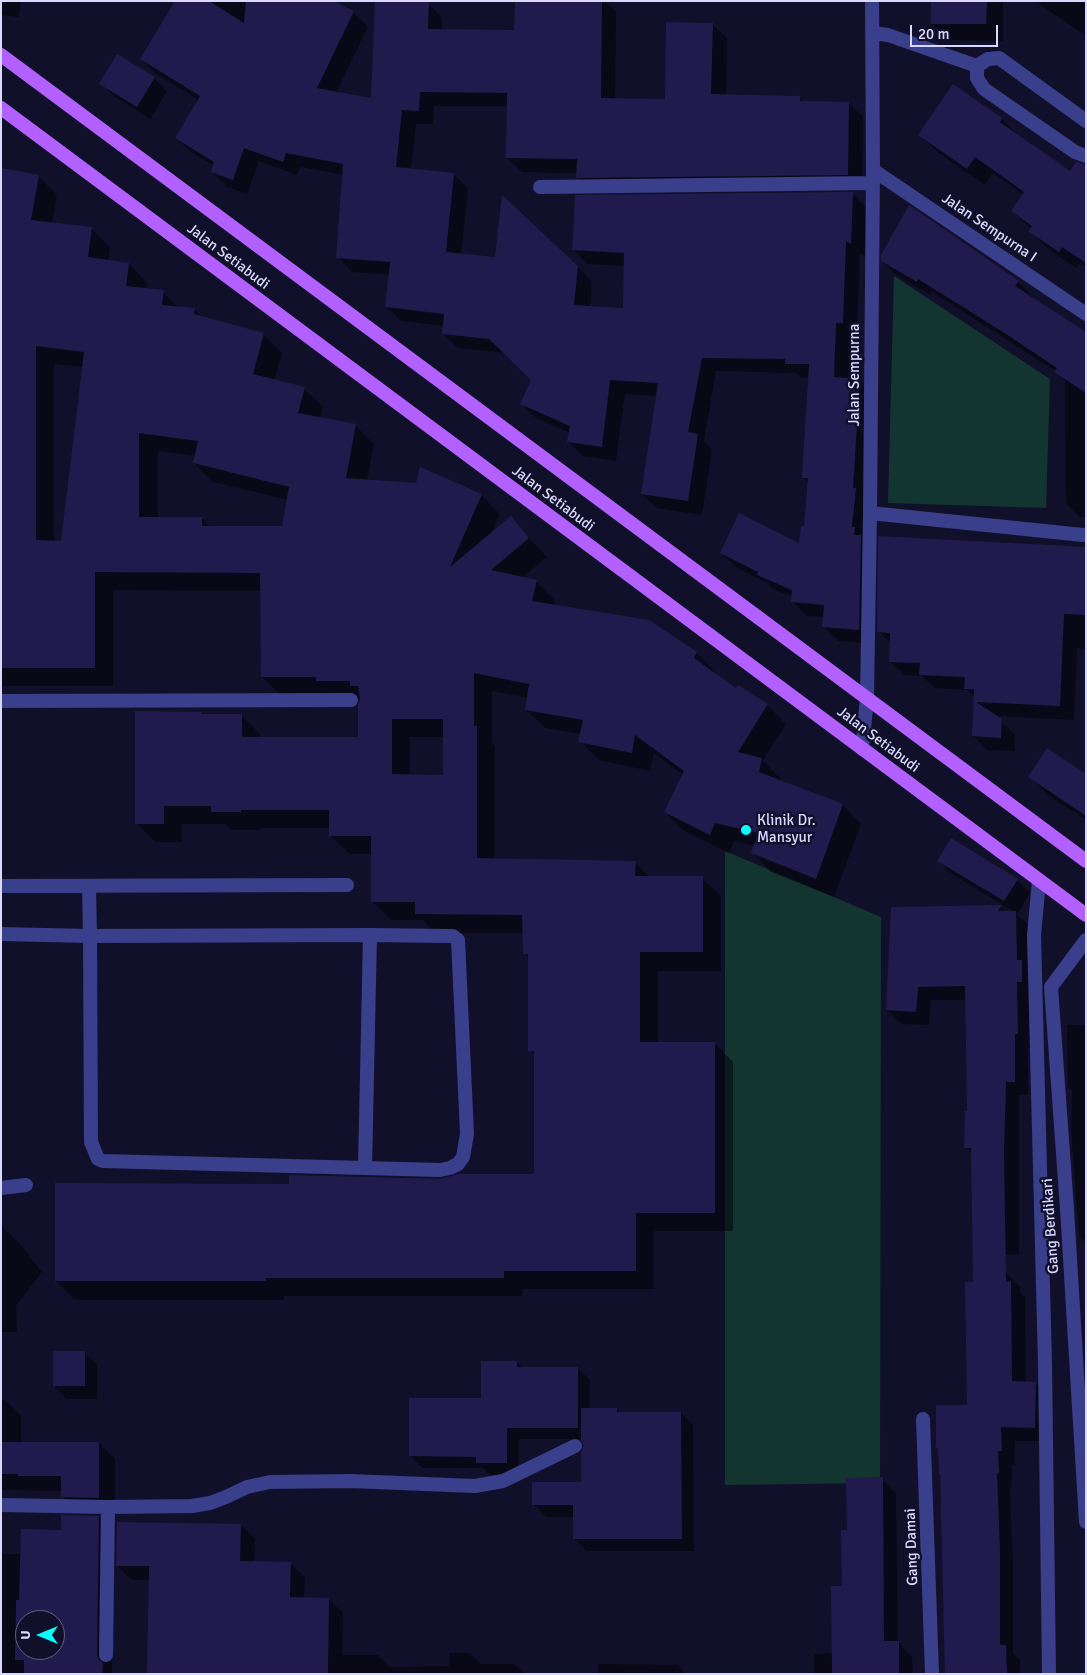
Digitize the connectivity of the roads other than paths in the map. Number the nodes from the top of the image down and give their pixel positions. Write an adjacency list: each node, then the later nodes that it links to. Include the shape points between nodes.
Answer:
1 (872, 1): 2 (street, Jalan Sempurna)
2 (873, 32): 4 (street); 8 (street, Jalan Sempurna)
3 (1, 54): 13 (main road, Jalan Setiabudi)
4 (977, 66): 6 (street, via 988,59 999,58); 7 (street, via 977,78 984,89 1075,152)
5 (1, 108): 16 (main road, Jalan Setiabudi)
6 (1086, 121)
7 (1086, 156)
8 (873, 176): 9 (street); 10 (street, Jalan Sempurna I); 11 (street, Jalan Sempurna)
9 (540, 187)
10 (1086, 314)
11 (870, 513): 12 (street); 13 (street, Jalan Sempurna)
12 (1083, 535)
13 (867, 698): 16 (street, Jalan Sempurna); 17 (main road, Jalan Setiabudi)
14 (351, 700): 15 (street)
15 (1, 701)
16 (862, 749): 18 (main road, Jalan Setiabudi)
17 (1086, 861)
18 (1039, 881): 22 (main road, Jalan Setiabudi); 37 (street, via 1034,935)
19 (347, 885): 21 (street)
20 (1, 886): 21 (street)
21 (89, 887): 25 (street)
22 (1086, 915)
23 (1, 934): 25 (street)
24 (370, 935): 25 (street); 27 (street); 27 (street, via 453,936 458,940 467,1134 463,1157 450,1168)
25 (90, 936): 27 (street, via 91,1142 98,1159)
26 (1086, 940): 34 (street, Gang Berdikari, via 1050,988)
27 (364, 1168)
28 (26, 1185): 29 (street)
29 (1, 1188)
30 (923, 1419): 36 (street, Gang Damai)
31 (575, 1446): 33 (street, via 503,1481 475,1486 350,1481 270,1482 192,1506)
32 (1, 1505): 33 (street)
33 (108, 1507): 35 (street)
34 (1086, 1522)
35 (106, 1655)
36 (932, 1674)
37 (1049, 1674)

